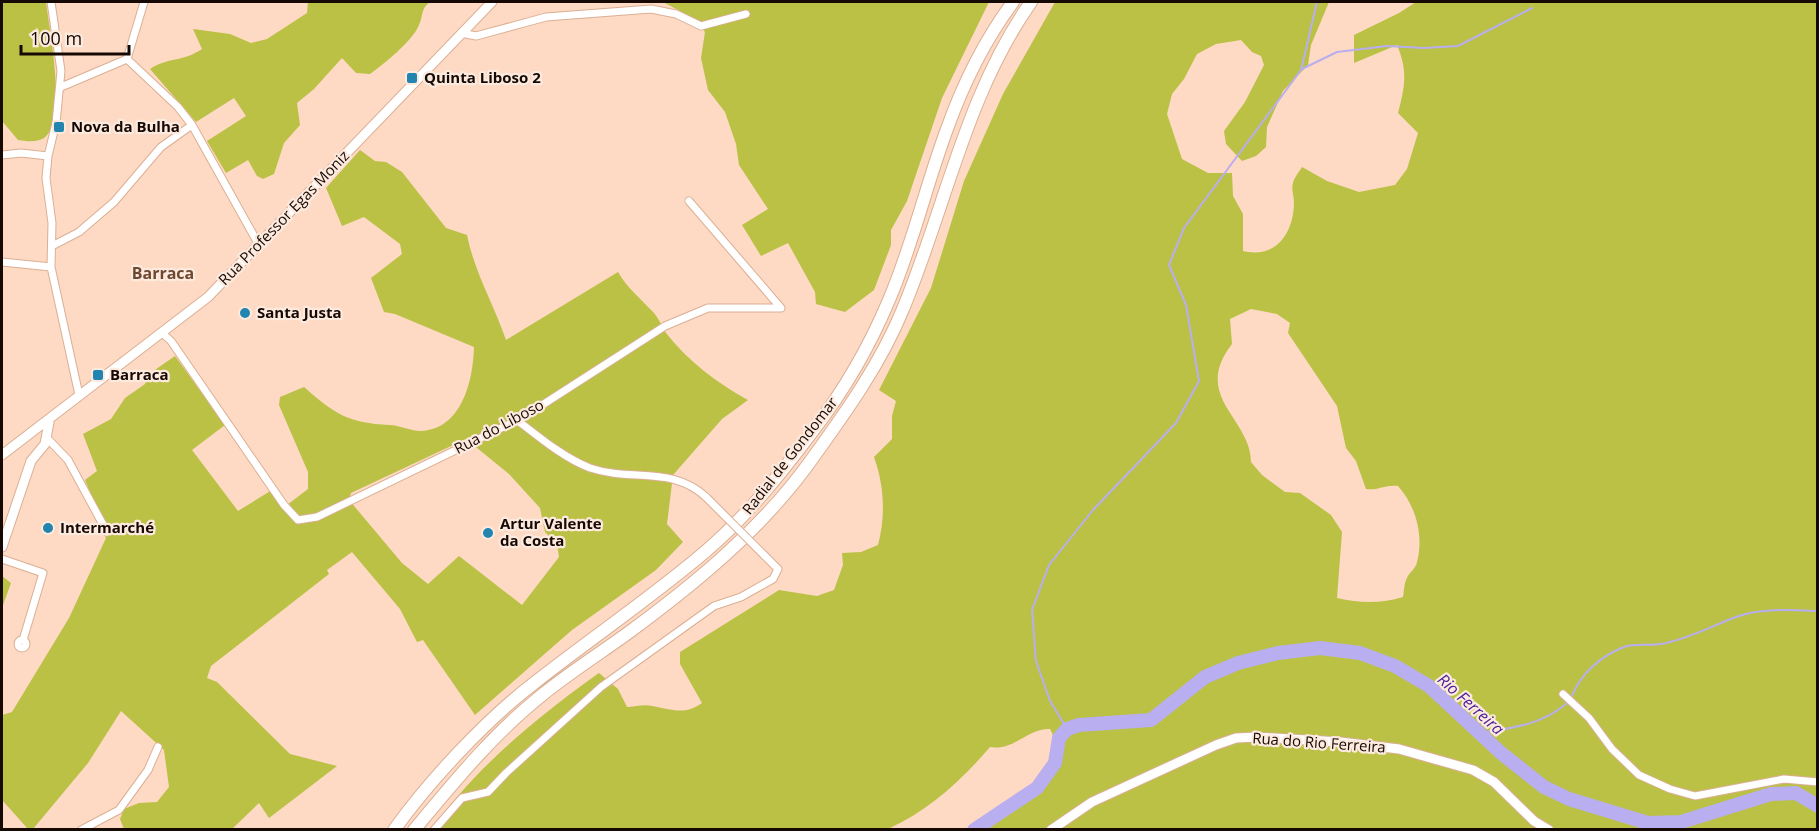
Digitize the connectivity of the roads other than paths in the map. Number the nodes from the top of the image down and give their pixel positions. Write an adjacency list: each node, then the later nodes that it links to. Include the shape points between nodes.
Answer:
1 (51, 2): 9 (street)
2 (144, 2): 8 (street)
3 (492, 2): 7 (main road, Rua Professor Egas Moniz)
4 (1012, 2): 38 (highway, Radial de Gondomar, via 963,88 873,337 818,425 744,516 658,591 531,685 446,768)
5 (1031, 2): 39 (highway, Radial de Gondomar, via 979,95 902,311 856,396 811,460 759,524 721,558 542,695 500,732)
6 (746, 14): 7 (street, via 701,26 676,14 639,9 546,17 476,36)
7 (461, 33): 14 (main road, Rua Professor Egas Moniz)
8 (127, 58): 9 (street); 10 (street)
9 (61, 87): 12 (street)
10 (192, 125): 14 (street); 15 (street, via 161,147 114,202 79,232)
11 (2, 155): 12 (street)
12 (48, 156): 15 (street)
13 (689, 201): 21 (street, Rua do Liboso, via 781,308 708,308 664,326)
14 (259, 245): 18 (main road, Rua Professor Egas Moniz, via 208,297)
15 (52, 246): 17 (street)
16 (2, 262): 17 (street)
17 (51, 267): 19 (street)
18 (162, 333): 19 (main road, Rua Professor Egas Moniz); 21 (street, Rua do Liboso, via 298,520 317,517)
19 (79, 394): 20 (main road, Rua Professor Egas Moniz)
20 (56, 412): 22 (main road, Rua Professor Egas Moniz); 23 (main road, via 47,427)
21 (517, 420): 40 (street, bridge, via 546,443 589,467 621,475 672,477 687,482 777,569 773,579 741,597 714,606 601,687 495,787 462,798)
22 (33, 432): 23 (main road, via 44,433); 24 (main road); 25 (main road, Rua Professor Egas Moniz)
23 (46, 438): 26 (main road); 27 (street)
24 (30, 445): 25 (main road); 26 (main road); 29 (main road)
25 (15, 446): 28 (main road, Rua Professor Egas Moniz)
26 (41, 448): 27 (street); 29 (main road)
27 (57, 449): 30 (street, via 68,460)
28 (2, 455)
29 (31, 460): 31 (main road)
30 (106, 532)
31 (2, 547)
32 (2, 559): 33 (street, via 43,573)
33 (22, 640)
34 (1563, 694): 36 (street, via 1639,775 1670,789 1695,796 1784,779)
35 (158, 747): 37 (street, via 148,770 119,810)
36 (1818, 782)
37 (81, 830)
38 (394, 830)
39 (414, 830)
40 (434, 830)
41 (1051, 830): 42 (main road, Rua do Rio Ferreira, via 1092,802 1216,745 1236,738 1257,737 1381,746 1473,770 1494,782 1534,821)
42 (1549, 830)

